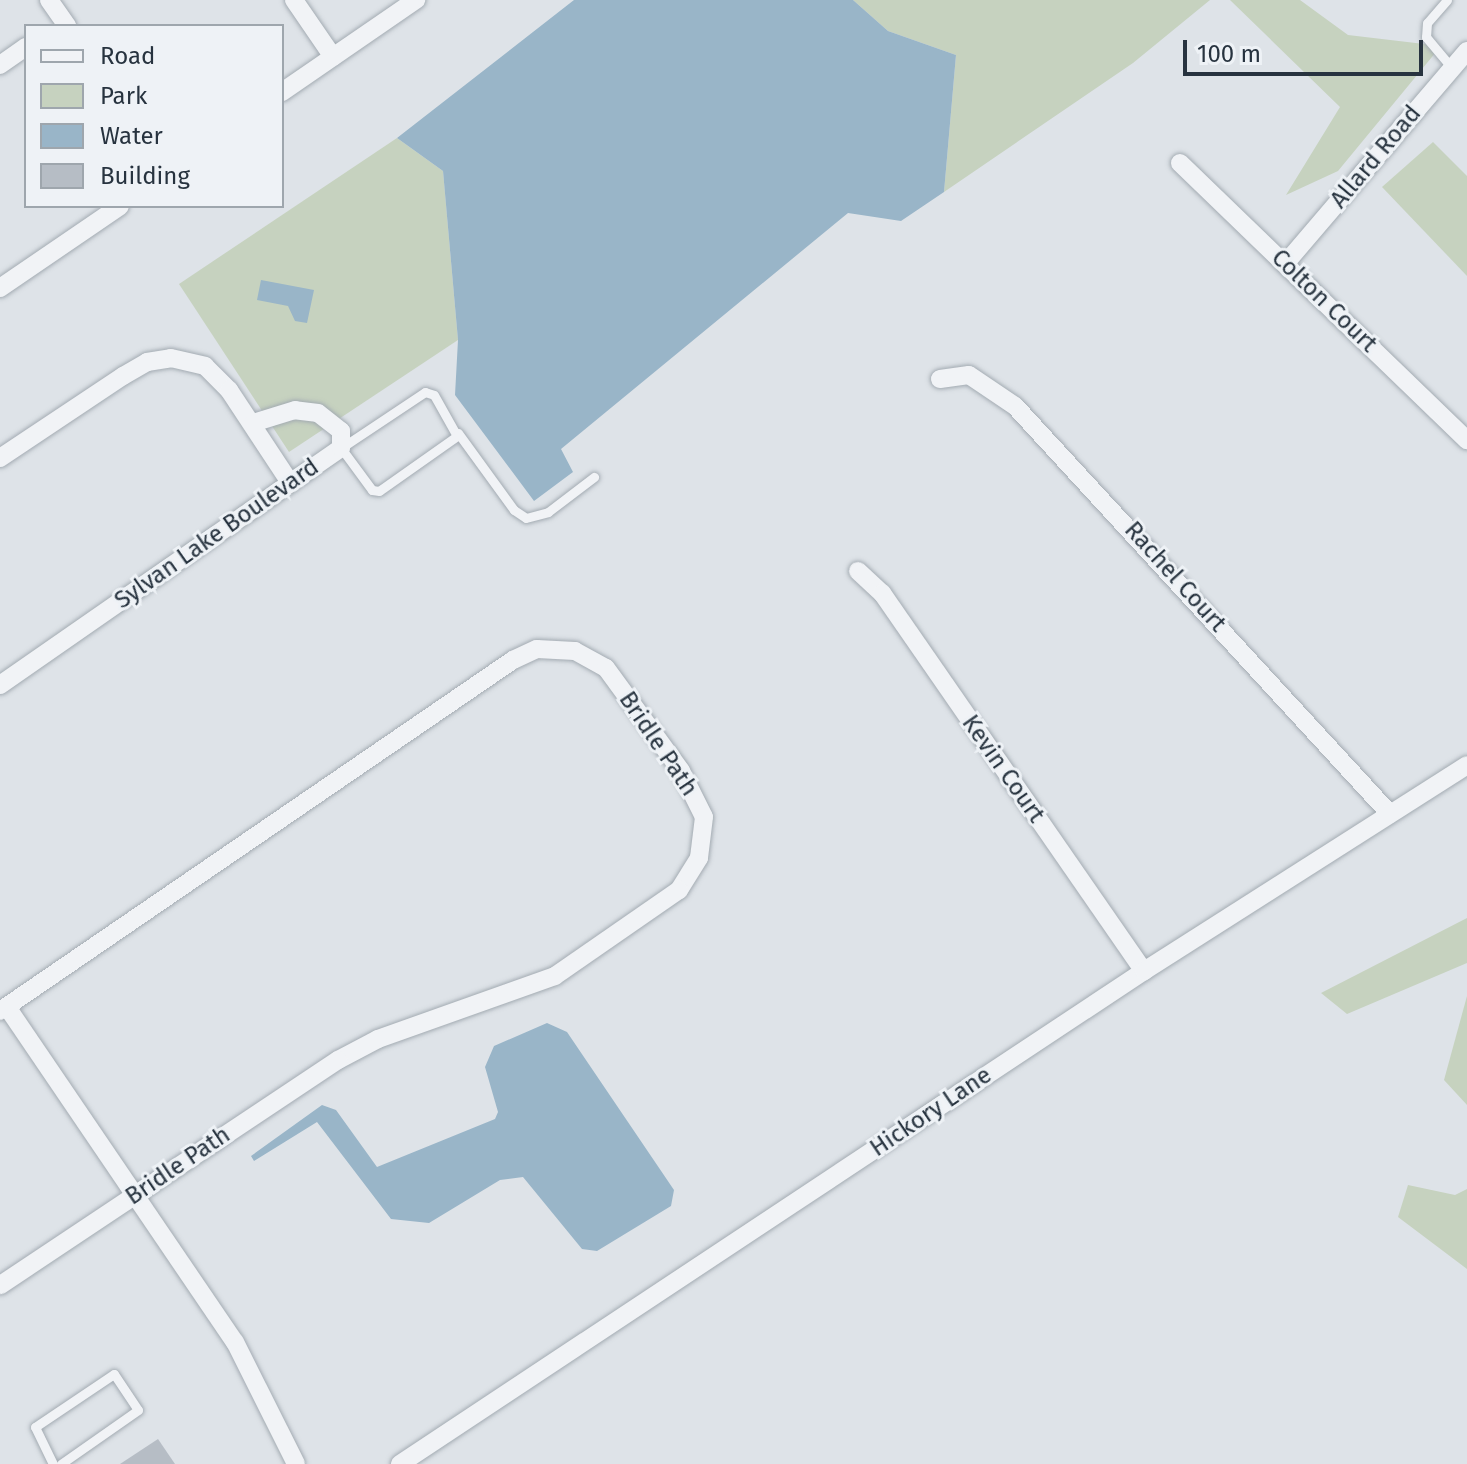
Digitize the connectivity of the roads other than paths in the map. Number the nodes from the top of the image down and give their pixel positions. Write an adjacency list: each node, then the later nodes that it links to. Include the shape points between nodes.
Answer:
1 (49, 0): 5 (street)
2 (294, 0): 8 (street)
3 (416, 0): 8 (street)
4 (1447, 0): 10 (lane, via 1427,23 1426,37)
5 (62, 24)
6 (24, 48): 9 (street)
7 (1467, 51): 10 (street, Allard Road)
8 (333, 57): 11 (street)
9 (0, 65)
10 (1452, 68): 14 (street, Allard Road)
11 (284, 91)
12 (1180, 163): 14 (street, Colton Court)
13 (117, 208): 15 (street)
14 (1285, 264): 19 (street, Colton Court)
15 (0, 288)
16 (940, 379): 27 (street, Rachel Court, via 969,375 1015,406)
17 (253, 423): 20 (street, Sylvan Lake Boulevard, via 295,410 318,413 341,431); 21 (street, via 205,366 171,358 135,369); 23 (street)
18 (458, 433): 20 (lane, via 434,395 425,392); 20 (lane, via 379,491 368,486); 22 (lane, via 514,510 526,518 548,512)
19 (1467, 440)
20 (341, 448): 23 (street, Sylvan Lake Boulevard)
21 (0, 458)
22 (594, 477)
23 (289, 481): 25 (street, Sylvan Lake Boulevard)
24 (858, 571): 28 (street, Kevin Court, via 882,593)
25 (0, 685)
26 (1467, 765): 27 (street, Hickory Lane)
27 (1390, 814): 28 (street, Hickory Lane)
28 (1144, 971): 35 (street, Hickory Lane)
29 (3, 1009): 30 (street); 30 (street, Bridle Path, via 513,660 537,649 575,651 606,668 681,771 704,817 705,837 692,875 679,890 555,976 496,1002 378,1039 338,1060)
30 (135, 1195): 31 (street, Bridle Path); 34 (street, via 235,1342)
31 (0, 1285)
32 (53, 1464): 33 (lane, via 35,1427 114,1374 138,1410)
33 (61, 1464)
34 (296, 1464)
35 (400, 1464)

